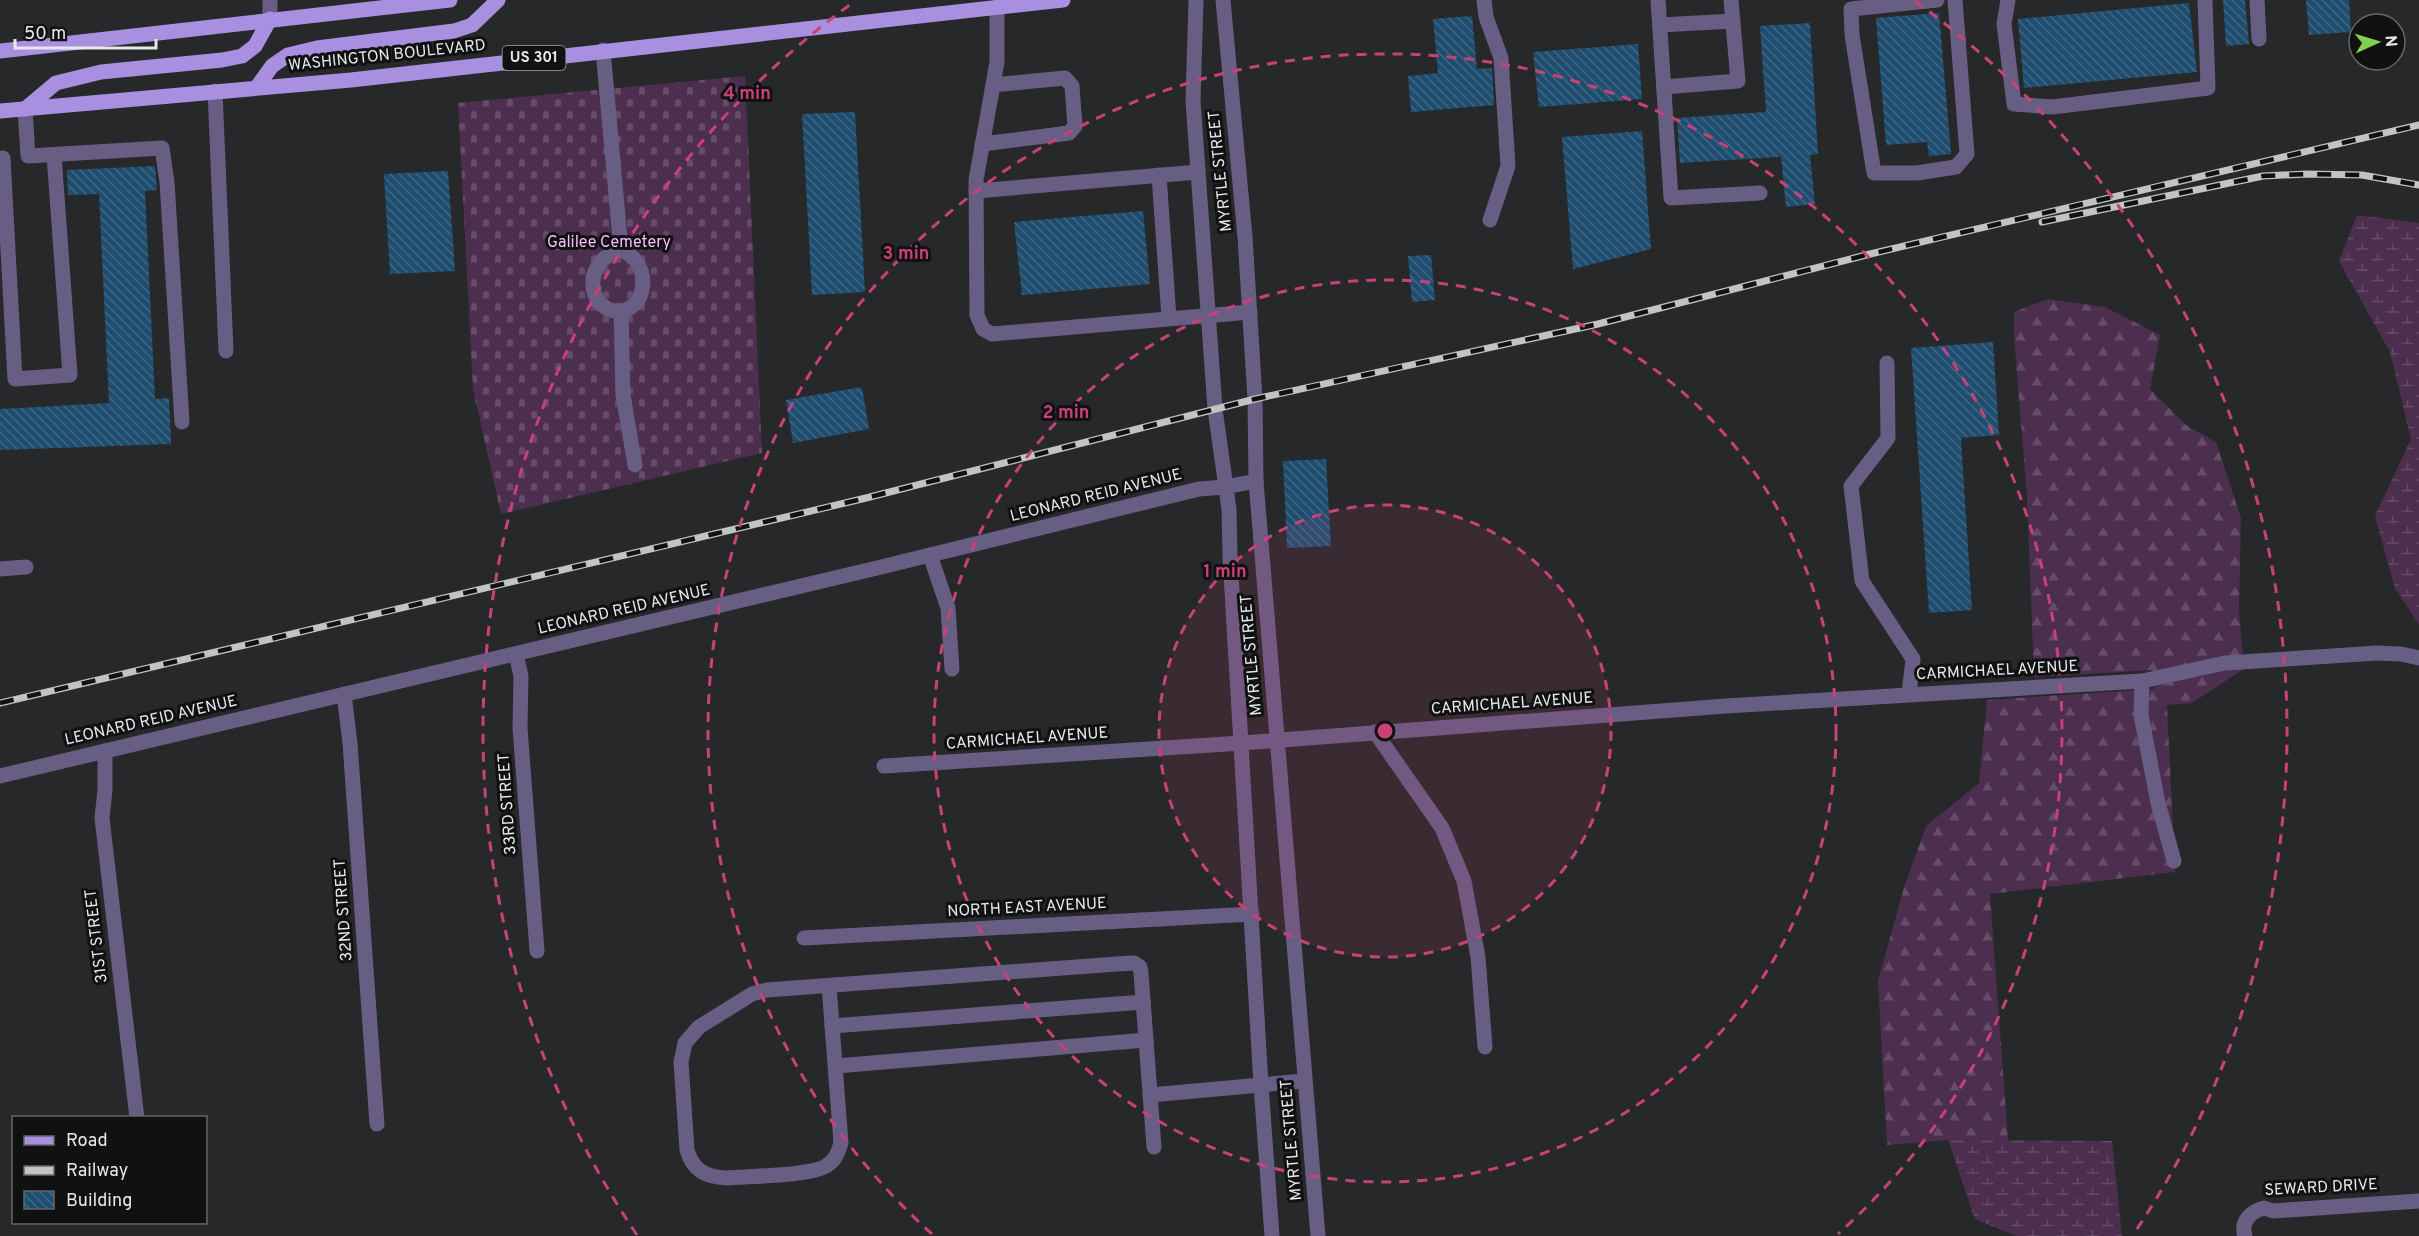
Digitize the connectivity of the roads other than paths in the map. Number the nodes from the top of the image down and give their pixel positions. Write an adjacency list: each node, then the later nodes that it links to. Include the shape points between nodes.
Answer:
1 (270, 0): 16 (street)
2 (450, 0): 16 (main road)
3 (498, 0): 23 (main road, via 472,25 454,31 288,55 272,66)
4 (1063, 0): 15 (main road, WASHINGTON BOULEVARD / US 301)
5 (1196, 0): 32 (street, MYRTLE STREET, via 1193,101)
6 (1223, 0): 39 (street, MYRTLE STREET)
7 (1484, 0): 36 (street, via 1501,58 1508,166)
8 (1658, 0): 18 (street)
9 (1731, 0): 17 (street)
10 (1937, 0): 11 (street, via 1851,9 1874,173 1917,173 1956,167 1967,154)
11 (1955, 0)
12 (2008, 0): 13 (street, via 2004,24 2014,104 2052,107 2208,88)
13 (2205, 0)
14 (2257, 0): 19 (street)
15 (997, 7): 20 (main road, WASHINGTON BOULEVARD / US 301); 22 (street)
16 (270, 20): 21 (main road); 26 (main road, via 255,46 242,56 101,72 56,82)
17 (1733, 21): 18 (street); 24 (street, via 1738,81)
18 (1660, 26): 24 (street)
19 (2259, 39)
20 (603, 50): 23 (main road, WASHINGTON BOULEVARD / US 301, via 351,80); 37 (street)
21 (0, 51)
22 (993, 85): 28 (street); 28 (street, via 1065,78 1072,86 1075,126 1069,133)
23 (257, 87): 25 (main road, WASHINGTON BOULEVARD / US 301)
24 (1664, 87): 35 (street, via 1671,198)
25 (215, 91): 26 (main road, WASHINGTON BOULEVARD / US 301); 42 (street)
26 (24, 108): 27 (main road, WASHINGTON BOULEVARD / US 301); 30 (street)
27 (0, 111)
28 (982, 144): 34 (street)
29 (54, 155): 30 (street); 31 (street, via 70,375 15,379); 44 (street, via 162,148)
30 (28, 156): 31 (street)
31 (1, 158)
32 (1198, 172): 33 (street); 40 (street, MYRTLE STREET)
33 (1159, 175): 34 (street); 41 (street)
34 (976, 191): 41 (street, via 977,315 983,329 992,334)
35 (1760, 193)
36 (1490, 220)
37 (621, 250): 38 (street, via 637,260 643,282 632,307); 38 (street, via 607,255 598,265 592,282 600,301)
38 (621, 311): 45 (street, via 623,395)
39 (1250, 312): 40 (street); 46 (street, MYRTLE STREET)
40 (1208, 315): 41 (street); 47 (street, MYRTLE STREET)
41 (1169, 318)
42 (226, 351)
43 (1887, 363): 56 (street, via 1888,438 1851,486 1862,581 1913,659)
44 (182, 422)
45 (635, 465)
46 (1256, 481): 47 (street, LEONARD REID AVENUE); 58 (street, MYRTLE STREET)
47 (1225, 487): 48 (street, LEONARD REID AVENUE, via 1199,489); 59 (street, MYRTLE STREET)
48 (930, 555): 51 (street, LEONARD REID AVENUE); 53 (street, via 948,608)
49 (26, 567): 50 (street)
50 (0, 569)
51 (516, 654): 55 (street, LEONARD REID AVENUE); 66 (street, 33RD STREET)
52 (2419, 658): 54 (street, CARMICHAEL AVENUE, via 2377,653 2236,662)
53 (952, 669)
54 (2142, 681): 56 (street, CARMICHAEL AVENUE); 63 (street, via 2141,715)
55 (344, 694): 60 (street, LEONARD REID AVENUE); 77 (street, 32ND STREET)
56 (1909, 694): 57 (street, CARMICHAEL AVENUE)
57 (1375, 732): 58 (street, CARMICHAEL AVENUE); 71 (street, via 1442,828 1464,881 1478,957)
58 (1278, 740): 59 (street, CARMICHAEL AVENUE); 73 (street, MYRTLE STREET)
59 (1242, 743): 61 (street, CARMICHAEL AVENUE); 64 (street, MYRTLE STREET)
60 (105, 751): 62 (street, LEONARD REID AVENUE); 76 (street, 31ST STREET, via 102,818)
61 (884, 766)
62 (0, 776)
63 (2174, 861)
64 (1252, 914): 65 (street, NORTH EAST AVENUE); 74 (street, MYRTLE STREET)
65 (804, 938)
66 (537, 951)
67 (829, 986): 68 (street, via 1134,963 1140,967); 69 (street); 72 (street, via 759,992 689,1036 681,1062 690,1161 714,1177 824,1168 838,1154 841,1143)
68 (1143, 1002): 69 (street); 70 (street)
69 (832, 1026): 72 (street)
70 (1146, 1040): 72 (street); 75 (street)
71 (1485, 1047)
72 (836, 1066)
73 (1305, 1081): 74 (street); 81 (street, MYRTLE STREET)
74 (1261, 1085): 75 (street); 80 (street, MYRTLE STREET)
75 (1150, 1095): 78 (street)
76 (137, 1116)
77 (377, 1124)
78 (1154, 1147)
79 (2419, 1201): 82 (street, SEWARD DRIVE, via 2257,1209 2249,1215 2243,1230)
80 (1272, 1236)
81 (1318, 1236)
82 (2245, 1236)

